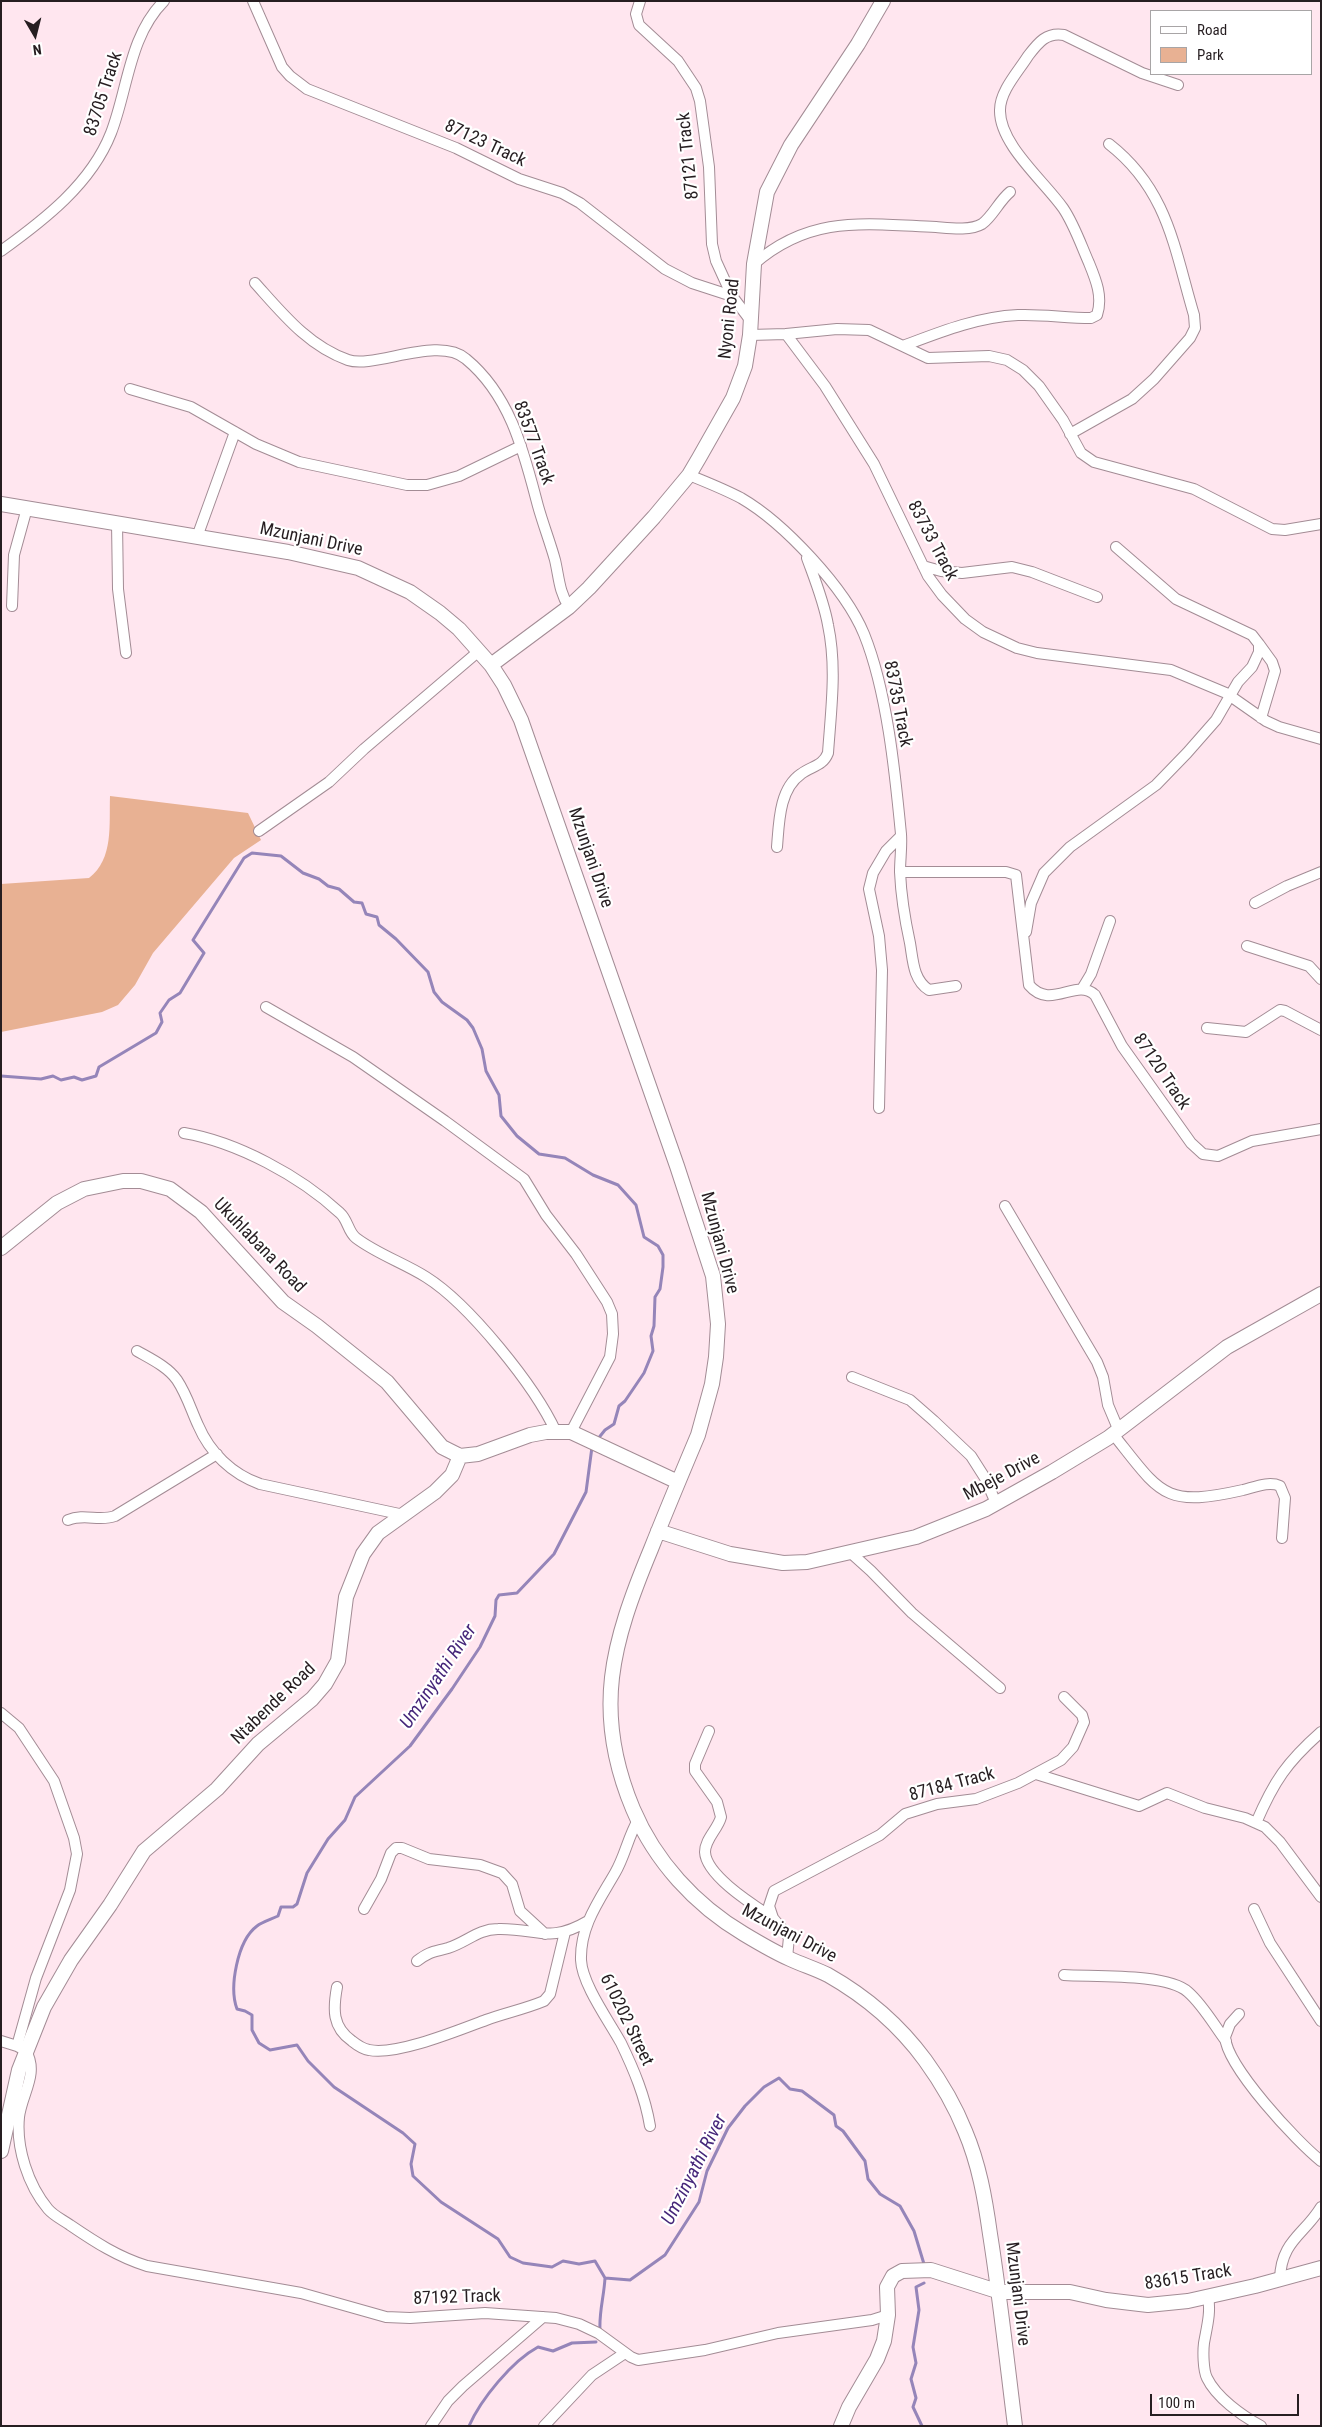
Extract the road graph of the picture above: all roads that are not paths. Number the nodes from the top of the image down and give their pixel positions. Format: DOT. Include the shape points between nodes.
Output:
graph roads {
  1 [pos="164,1"];
  2 [pos="253,1"];
  3 [pos="883,1"];
  4 [pos="636,3"];
  5 [pos="1178,85"];
  6 [pos="1109,144"];
  7 [pos="1010,192"];
  8 [pos="1,251"];
  9 [pos="754,264"];
  10 [pos="255,283"];
  11 [pos="732,296"];
  12 [pos="751,328"];
  13 [pos="786,334"];
  14 [pos="902,346"];
  15 [pos="130,389"];
  16 [pos="235,432"];
  17 [pos="1070,434"];
  18 [pos="521,446"];
  19 [pos="689,475"];
  20 [pos="1,504"];
  21 [pos="26,508"];
  22 [pos="117,523"];
  23 [pos="1321,524"];
  24 [pos="197,537"];
  25 [pos="1116,547"];
  26 [pos="805,552"];
  27 [pos="923,566"];
  28 [pos="1097,597"];
  29 [pos="12,606"];
  30 [pos="569,607"];
  31 [pos="1259,644"];
  32 [pos="479,651"];
  33 [pos="126,653"];
  34 [pos="491,665"];
  35 [pos="1232,696"];
  36 [pos="1261,718"];
  37 [pos="1321,739"];
  38 [pos="259,832"];
  39 [pos="901,836"];
  40 [pos="777,847"];
  41 [pos="900,872"];
  42 [pos="1321,872"];
  43 [pos="1256,903"];
  44 [pos="1110,921"];
  45 [pos="1024,942"];
  46 [pos="1247,946"];
  47 [pos="1321,979"];
  48 [pos="956,986"];
  49 [pos="1082,989"];
  50 [pos="266,1007"];
  51 [pos="1207,1028"];
  52 [pos="1321,1030"];
  53 [pos="879,1108"];
  54 [pos="1321,1129"];
  55 [pos="184,1133"];
  56 [pos="1005,1206"];
  57 [pos="1,1248"];
  58 [pos="1321,1294"];
  59 [pos="137,1351"];
  60 [pos="852,1377"];
  61 [pos="556,1432"];
  62 [pos="1116,1432"];
  63 [pos="577,1434"];
  64 [pos="217,1454"];
  65 [pos="460,1456"];
  66 [pos="678,1482"];
  67 [pos="996,1504"];
  68 [pos="404,1515"];
  69 [pos="68,1520"];
  70 [pos="658,1530"];
  71 [pos="1282,1538"];
  72 [pos="851,1553"];
  73 [pos="1000,1688"];
  74 [pos="1064,1697"];
  75 [pos="1,1713"];
  76 [pos="709,1731"];
  77 [pos="1321,1732"];
  78 [pos="1036,1774"];
  79 [pos="638,1820"];
  80 [pos="1256,1822"];
  81 [pos="1321,1897"];
  82 [pos="364,1909"];
  83 [pos="1254,1909"];
  84 [pos="773,1918"];
  85 [pos="588,1921"];
  86 [pos="565,1932"];
  87 [pos="545,1934"];
  88 [pos="787,1958"];
  89 [pos="417,1961"];
  90 [pos="1064,1975"];
  91 [pos="336,1987"];
  92 [pos="1239,2014"];
  93 [pos="1321,2021"];
  94 [pos="1,2041"];
  95 [pos="1226,2041"];
  96 [pos="22,2048"];
  97 [pos="650,2126"];
  98 [pos="1,2151"];
  99 [pos="1321,2161"];
  100 [pos="1321,2207"];
  101 [pos="1321,2268"];
  102 [pos="1280,2279"];
  103 [pos="1000,2292"];
  104 [pos="1208,2296"];
  105 [pos="888,2315"];
  106 [pos="543,2317"];
  107 [pos="625,2353"];
  108 [pos="431,2426"];
  109 [pos="544,2426"];
  110 [pos="841,2426"];
  111 [pos="1015,2426"];
  112 [pos="1261,2426"];
  1 -- 8 [label="street, 83705 Track" via="150,16 141,35 111,132 96,162 55,209"];
  2 -- 11 [label="street, 87123 Track" via="282,67 307,89 449,144 519,179 562,193 580,203 665,269 692,283"];
  3 -- 9 [label="street, Nyoni Road" via="775,175 763,209"];
  4 -- 11 [label="street, 87121 Track" via="639,25 678,62 696,88 709,168 712,244 719,272"];
  5 -- 14 [label="street" via="1142,73 1064,35 1051,34 1037,43 1005,93 1000,108 1002,125 1016,150 1062,207 1073,226 1097,286 1097,315 1091,318 1041,314 994,318 959,326"];
  6 -- 17 [label="street" via="1130,160 1156,196 1172,238 1195,328 1186,343 1144,389 1113,411"];
  7 -- 9 [label="street" via="976,226 845,224 822,227 795,236"];
  9 -- 12 [label="street, Nyoni Road"];
  10 -- 18 [label="street, 83577 Track" via="302,333 347,360 369,360 415,352 462,356 500,398"];
  11 -- 12 [label="street, 87121 Track"];
  12 -- 13 [label="street"];
  12 -- 19 [label="street, Nyoni Road" via="740,384"];
  13 -- 14 [label="street" via="837,329 869,330"];
  13 -- 27 [label="street, 83733 Track" via="825,386 874,464"];
  14 -- 17 [label="street" via="928,358 989,356 1007,360 1023,370 1038,386"];
  15 -- 16 [label="street" via="191,407"];
  16 -- 18 [label="street" via="300,462 407,486 427,485 459,476"];
  16 -- 24 [label="street"];
  17 -- 23 [label="street" via="1081,453 1094,462 1194,489 1272,529"];
  18 -- 30 [label="street, 83577 Track" via="556,563 560,591"];
  19 -- 26 [label="street, 83735 Track" via="753,506"];
  19 -- 30 [label="street, Nyoni Road" via="654,518"];
  20 -- 21 [label="street, Mzunjani Drive"];
  21 -- 22 [label="street, Mzunjani Drive"];
  21 -- 29 [label="street" via="14,554"];
  22 -- 24 [label="street, Mzunjani Drive"];
  22 -- 33 [label="street" via="118,589"];
  24 -- 32 [label="street, Mzunjani Drive" via="336,562 374,574 410,592 440,614"];
  25 -- 31 [label="street" via="1176,599 1245,630"];
  26 -- 39 [label="street, 83735 Track" via="843,599 871,652 888,738"];
  26 -- 40 [label="street" via="829,625 832,651 828,753 821,764 802,773 787,791"];
  27 -- 28 [label="street" via="957,573 1012,567"];
  27 -- 35 [label="street, 83733 Track" via="934,585 956,610 1001,642 1036,652 1171,670"];
  30 -- 34 [label="street, Nyoni Road"];
  31 -- 35 [label="street" via="1257,659 1238,682"];
  31 -- 36 [label="street" via="1275,671"];
  32 -- 34 [label="street, Mzunjani Drive"];
  32 -- 38 [label="street" via="329,782"];
  34 -- 66 [label="street, Mzunjani Drive" via="521,720 695,1216 713,1276 718,1324 712,1384 698,1435"];
  35 -- 36 [label="street, 83733 Track"];
  35 -- 45 [label="street" via="1216,720 1156,785 1070,847 1044,874 1031,903"];
  36 -- 37 [label="street, 83733 Track" via="1279,727"];
  39 -- 41 [label="street, 83735 Track"];
  39 -- 53 [label="street" via="886,852 873,873 868,889 879,936 882,970"];
  41 -- 45 [label="street" via="1013,873 1018,886"];
  41 -- 48 [label="street, 83735 Track" via="906,923 919,982 929,990"];
  42 -- 43 [label="street"];
  44 -- 49 [label="street" via="1091,974"];
  45 -- 49 [label="street" via="1027,977 1034,991 1052,996"];
  46 -- 47 [label="street" via="1309,966"];
  49 -- 54 [label="street, 87120 Track" via="1095,995 1122,1046 1191,1143 1203,1154 1218,1156 1266,1137"];
  50 -- 63 [label="street" via="353,1057 524,1178 612,1314 610,1356"];
  51 -- 52 [label="street" via="1246,1032 1280,1010"];
  55 -- 61 [label="street" via="222,1141 298,1180 341,1214 356,1239 427,1278 485,1330 547,1412"];
  56 -- 62 [label="street" via="1101,1370"];
  57 -- 65 [label="street, Ukuhlabana Road" via="57,1203 84,1189 142,1181 170,1189 201,1212 283,1302 387,1382 442,1447"];
  58 -- 62 [label="street, Mbeje Drive" via="1227,1347"];
  59 -- 64 [label="street" via="176,1378 188,1397 208,1444"];
  60 -- 67 [label="street" via="910,1400 952,1436 976,1463"];
  61 -- 63 [label="street"];
  61 -- 65 [label="street" via="530,1435 478,1454"];
  62 -- 67 [label="street, Mbeje Drive"];
  62 -- 71 [label="street" via="1152,1482 1170,1494 1199,1498 1267,1484 1280,1486 1285,1498"];
  63 -- 66 [label="street"];
  64 -- 68 [label="street" via="242,1477 260,1484"];
  64 -- 69 [label="street" via="115,1516 78,1516"];
  65 -- 68 [label="street, Ntabende Road" via="452,1476"];
  66 -- 70 [label="street, Mzunjani Drive"];
  67 -- 72 [label="street, Mbeje Drive" via="916,1537"];
  68 -- 96 [label="street, Ntabende Road" via="378,1534 362,1554 346,1597 338,1661 325,1684 312,1699 258,1744 217,1789 144,1851 56,1982"];
  70 -- 72 [label="street, Mbeje Drive" via="730,1554 760,1560 807,1562"];
  70 -- 79 [label="street, Mzunjani Drive" via="623,1622 613,1659 610,1687 616,1761"];
  72 -- 73 [label="street" via="912,1613"];
  74 -- 78 [label="street, 87184 Track" via="1084,1718 1082,1727 1068,1753"];
  75 -- 96 [label="street" via="19,1728 54,1781 74,1838 76,1854 70,1890 36,1978"];
  76 -- 84 [label="street" via="695,1771 717,1802 721,1817 707,1844 706,1858 736,1892"];
  77 -- 80 [label="street" via="1280,1775"];
  78 -- 80 [label="street" via="1139,1806 1163,1794 1173,1794 1205,1808"];
  78 -- 84 [label="street, 87184 Track" via="976,1799 937,1804 905,1814 880,1835 779,1887 769,1899"];
  79 -- 85 [label="street, 610202 Street" via="620,1864"];
  79 -- 88 [label="street, Mzunjani Drive" via="660,1858 697,1900 741,1933"];
  80 -- 81 [label="street" via="1272,1832"];
  82 -- 87 [label="street" via="391,1853 400,1847 429,1859 480,1865 502,1873 512,1884 520,1911"];
  83 -- 93 [label="street" via="1270,1943"];
  84 -- 88 [label="street" via="789,1937"];
  85 -- 86 [label="street"];
  85 -- 97 [label="street, 610202 Street" via="582,1949 583,1970 631,2066 646,2105"];
  86 -- 87 [label="street"];
  86 -- 91 [label="street" via="550,1994 544,2001 419,2043 372,2051 350,2039 341,2032 335,2018"];
  87 -- 89 [label="street" via="509,1929 486,1930 448,1948 430,1952"];
  88 -- 103 [label="street, Mzunjani Drive" via="827,1975 864,1998 896,2028 934,2074 965,2130 974,2154"];
  90 -- 95 [label="street" via="1130,1976 1178,1986 1196,2000"];
  92 -- 95 [label="street" via="1230,2024"];
  94 -- 96 [label="street"];
  95 -- 99 [label="street" via="1264,2102"];
  96 -- 98 [label="street, Ntabende Road"];
  96 -- 106 [label="street, 87192 Track" via="32,2067 19,2115 19,2130 22,2155 38,2196 50,2212 127,2260 301,2294 386,2317 485,2313"];
  100 -- 102 [label="street" via="1289,2247"];
  101 -- 102 [label="street, 83615 Track"];
  102 -- 104 [label="street, 83615 Track"];
  103 -- 104 [label="street, 83615 Track" via="1070,2292 1148,2305"];
  103 -- 105 [label="street" via="931,2270 906,2270 892,2276 887,2287"];
  103 -- 111 [label="street, Mzunjani Drive"];
  104 -- 112 [label="street" via="1210,2308 1204,2344 1206,2377 1225,2402"];
  105 -- 107 [label="street, 87192 Track" via="778,2333 649,2360 638,2360"];
  105 -- 110 [label="street" via="877,2359"];
  106 -- 107 [label="street, 87192 Track" via="579,2324"];
  106 -- 108 [label="street" via="463,2386"];
  107 -- 109 [label="street" via="592,2374"];
}
